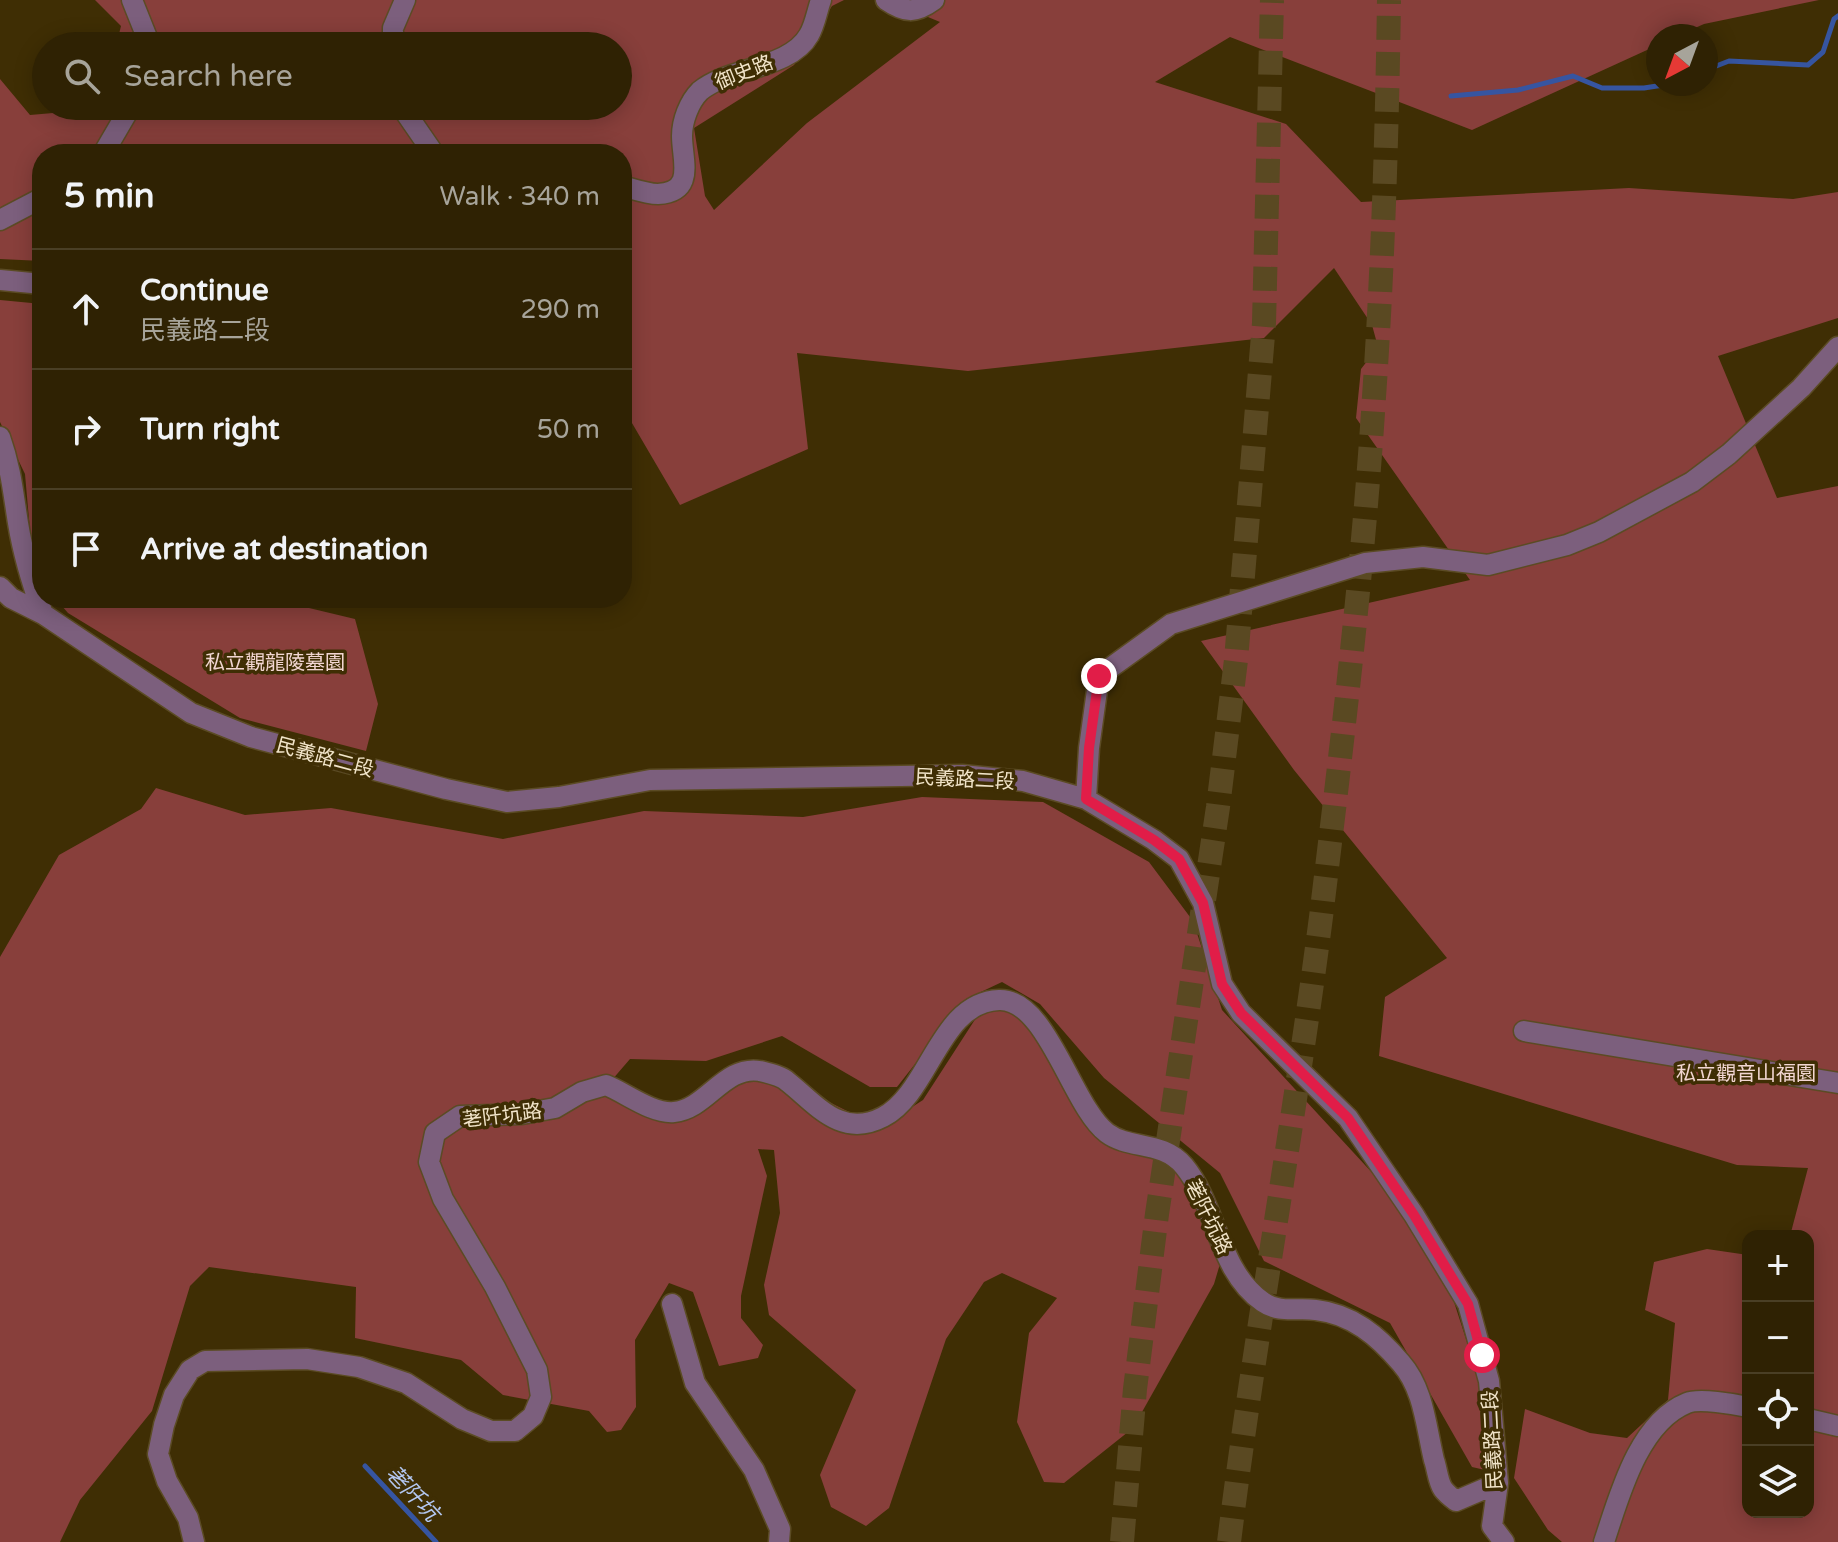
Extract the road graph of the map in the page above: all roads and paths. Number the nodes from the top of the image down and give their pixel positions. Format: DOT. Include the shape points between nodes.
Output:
graph roads {
  1 [pos="132,0"];
  2 [pos="405,0"];
  3 [pos="821,0"];
  4 [pos="886,0"];
  5 [pos="934,0"];
  6 [pos="145,32"];
  7 [pos="393,32"];
  8 [pos="123,120"];
  9 [pos="411,120"];
  10 [pos="109,144"];
  11 [pos="427,144"];
  12 [pos="632,188"];
  13 [pos="32,203"];
  14 [pos="0,220"];
  15 [pos="0,280"];
  16 [pos="32,283"];
  17 [pos="1838,347"];
  18 [pos="0,437"];
  19 [pos="32,582"];
  20 [pos="0,587"];
  21 [pos="41,608"];
  22 [pos="43,614"];
  23 [pos="1086,799"];
  24 [pos="1524,1031"];
  25 [pos="1838,1083"];
  26 [pos="672,1304"];
  27 [pos="1742,1406"];
  28 [pos="1814,1420"];
  29 [pos="1838,1426"];
  30 [pos="1498,1483"];
  31 [pos="194,1542"];
  32 [pos="779,1542"];
  33 [pos="1504,1542"];
  34 [pos="1604,1542"];
  1 -- 6 [label="street"];
  2 -- 7 [label="street"];
  3 -- 12 [label="street, 御史路" via="808,38 791,51 699,92 685,114 686,167 683,182 673,192"];
  4 -- 5 [label="street" via="911,11"];
  8 -- 10 [label="street"];
  9 -- 11 [label="street"];
  13 -- 14 [label="street"];
  15 -- 16 [label="street"];
  17 -- 23 [label="street" via="1717,463 1599,532 1488,565 1423,557 1365,563 1171,624 1099,676"];
  18 -- 19 [label="street" via="13,477"];
  20 -- 22 [label="street, 民義路二段"];
  21 -- 22 [label="street"];
  22 -- 23 [label="street, 民義路二段" via="191,713 251,737 507,802 650,780 962,775 1023,781"];
  23 -- 30 [label="street, 民義路二段" via="1179,859 1203,903 1222,984 1241,1013 1348,1118 1468,1304 1489,1381"];
  24 -- 25 [label="street"];
  26 -- 32 [label="street" via="695,1383 754,1470 780,1529"];
  27 -- 34 [label="street" via="1690,1402 1666,1415 1624,1482"];
  28 -- 29 [label="street"];
  30 -- 31 [label="street, 荖阡坑路" via="1456,1501 1441,1488 1419,1394 1404,1366 1377,1336 1342,1314 1285,1311 1264,1303 1244,1285 1200,1189 1182,1164 1159,1148 1109,1135 1092,1117 1038,1024 1019,1005 1001,1000 979,1005 951,1027 908,1097 883,1117 860,1124 831,1118 786,1079 757,1070 727,1077 696,1103 674,1112 606,1085 555,1108 460,1116 435,1133 429,1162 443,1199 537,1370 541,1397 533,1416 515,1431 491,1431 406,1383 359,1367 307,1359 205,1361 190,1370 174,1395 158,1454"];
  30 -- 33 [label="street, 民義路二段" via="1492,1526"];
}
